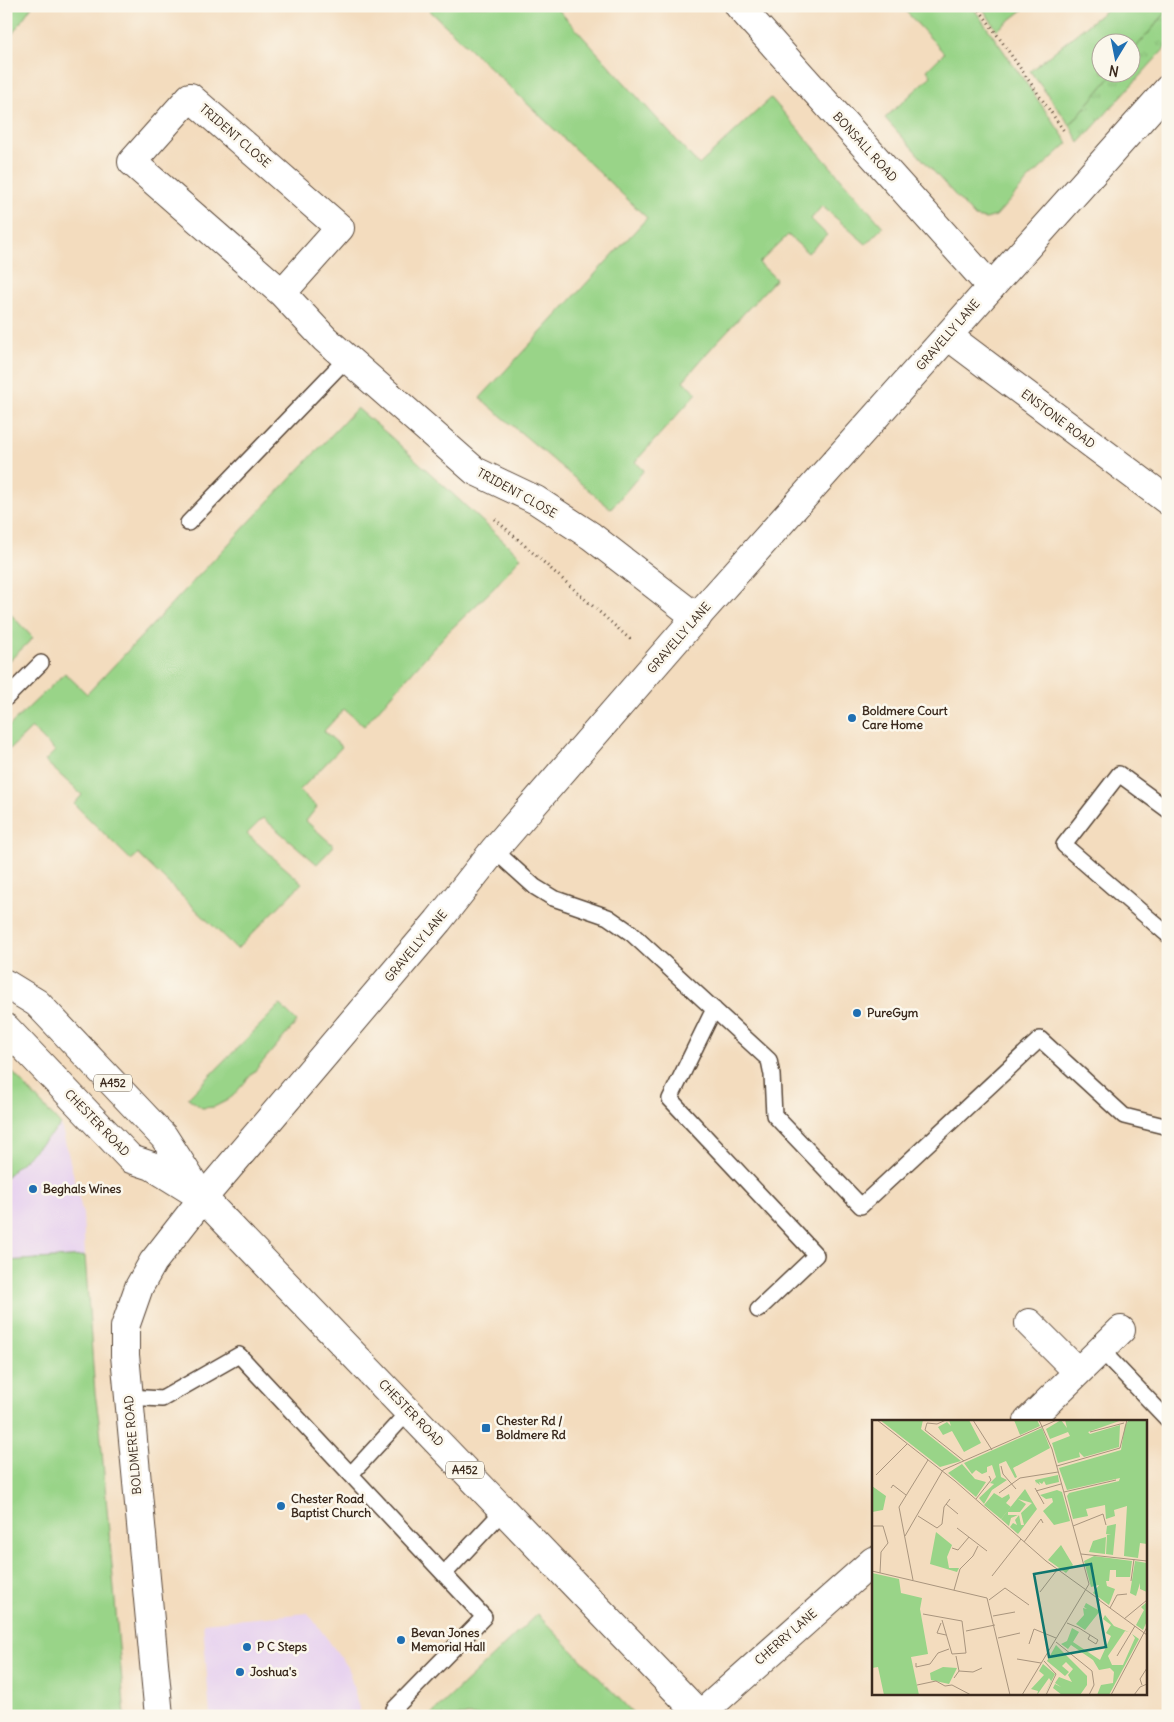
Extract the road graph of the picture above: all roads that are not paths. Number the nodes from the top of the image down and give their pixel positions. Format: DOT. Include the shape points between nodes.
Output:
graph roads {
  1 [pos="739,6"];
  2 [pos="1168,89"];
  3 [pos="991,287"];
  4 [pos="282,293"];
  5 [pos="948,336"];
  6 [pos="347,358"];
  7 [pos="1168,501"];
  8 [pos="188,523"];
  9 [pos="697,618"];
  10 [pos="41,663"];
  11 [pos="6,698"];
  12 [pos="1168,810"];
  13 [pos="494,850"];
  14 [pos="1168,935"];
  15 [pos="6,984"];
  16 [pos="714,1009"];
  17 [pos="6,1028"];
  18 [pos="1168,1127"];
  19 [pos="203,1198"];
  20 [pos="758,1310"];
  21 [pos="1029,1323"];
  22 [pos="1121,1330"];
  23 [pos="1101,1350"];
  24 [pos="1078,1372"];
  25 [pos="129,1398"];
  26 [pos="409,1411"];
  27 [pos="1029,1420"];
  28 [pos="1168,1420"];
  29 [pos="351,1474"];
  30 [pos="504,1510"];
  31 [pos="872,1562"];
  32 [pos="444,1574"];
  33 [pos="394,1709"];
  34 [pos="700,1715"];
  35 [pos="159,1716"];
  1 -- 3 [label="main road, BONSALL ROAD"];
  2 -- 3 [label="main road, GRAVELLY LANE"];
  3 -- 5 [label="main road, GRAVELLY LANE"];
  4 -- 4 [label="main road, TRIDENT CLOSE" via="132,162 190,96 340,228"];
  4 -- 6 [label="main road, TRIDENT CLOSE" via="325,340"];
  5 -- 7 [label="main road, ENSTONE ROAD"];
  5 -- 9 [label="main road, GRAVELLY LANE"];
  6 -- 8 [label="lane"];
  6 -- 9 [label="main road, TRIDENT CLOSE" via="475,471 536,500 591,536"];
  9 -- 13 [label="main road, GRAVELLY LANE"];
  10 -- 11 [label="lane"];
  12 -- 14 [label="lane" via="1119,774 1064,846"];
  13 -- 16 [label="lane" via="535,887 553,898 608,917 631,933"];
  13 -- 19 [label="main road, GRAVELLY LANE" via="438,921"];
  15 -- 19 [label="main road, CHESTER ROAD / A452" via="37,1003 164,1136"];
  16 -- 18 [label="lane" via="768,1060 774,1115 861,1206 1040,1039 1124,1116"];
  16 -- 20 [label="lane" via="670,1099 816,1255"];
  17 -- 19 [label="main road, CHESTER ROAD / A452" via="132,1159 152,1166"];
  19 -- 25 [label="main road, BOLDMERE ROAD" via="153,1262 138,1287 125,1327"];
  19 -- 26 [label="main road, CHESTER ROAD / A452"];
  21 -- 24 [label="main road"];
  22 -- 23 [label="main road"];
  23 -- 24 [label="main road"];
  23 -- 28 [label="lane"];
  24 -- 27 [label="main road"];
  25 -- 29 [label="lane" via="162,1399 239,1355"];
  25 -- 35 [label="main road, BOLDMERE ROAD"];
  26 -- 29 [label="lane"];
  26 -- 30 [label="main road, CHESTER ROAD / A452"];
  29 -- 32 [label="lane"];
  30 -- 32 [label="lane"];
  30 -- 34 [label="main road, CHESTER ROAD / A452"];
  31 -- 34 [label="main road, CHERRY LANE"];
  32 -- 33 [label="lane" via="484,1617"];
}
